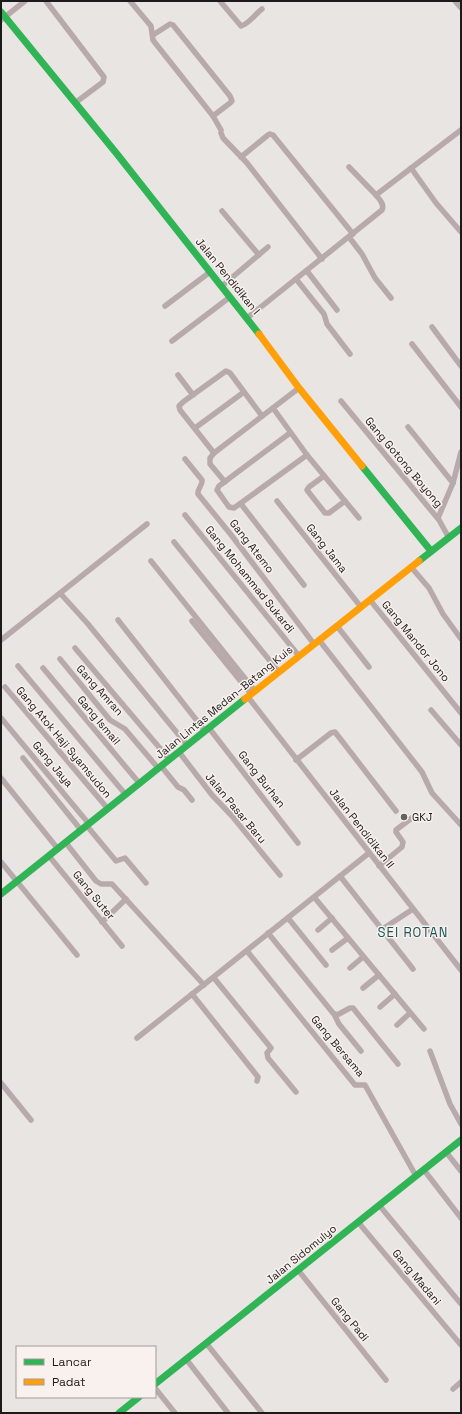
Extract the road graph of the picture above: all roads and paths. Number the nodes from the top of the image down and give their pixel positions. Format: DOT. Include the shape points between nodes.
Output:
graph roads {
  1 [pos="25,1"];
  2 [pos="46,1"];
  3 [pos="130,1"];
  4 [pos="220,1"];
  5 [pos="455,1"];
  6 [pos="461,8"];
  7 [pos="262,9"];
  8 [pos="2,17"];
  9 [pos="153,35"];
  10 [pos="75,103"];
  11 [pos="213,116"];
  12 [pos="461,130"];
  13 [pos="241,156"];
  14 [pos="349,166"];
  15 [pos="411,168"];
  16 [pos="376,195"];
  17 [pos="222,210"];
  18 [pos="461,232"];
  19 [pos="350,236"];
  20 [pos="268,247"];
  21 [pos="259,255"];
  22 [pos="322,259"];
  23 [pos="307,271"];
  24 [pos="210,272"];
  25 [pos="296,280"];
  26 [pos="222,286"];
  27 [pos="230,297"];
  28 [pos="391,298"];
  29 [pos="165,306"];
  30 [pos="337,310"];
  31 [pos="247,318"];
  32 [pos="432,327"];
  33 [pos="172,341"];
  34 [pos="412,344"];
  35 [pos="350,354"];
  36 [pos="461,366"];
  37 [pos="178,375"];
  38 [pos="299,388"];
  39 [pos="244,392"];
  40 [pos="193,395"];
  41 [pos="341,401"];
  42 [pos="461,407"];
  43 [pos="273,408"];
  44 [pos="262,416"];
  45 [pos="408,427"];
  46 [pos="195,428"];
  47 [pos="290,433"];
  48 [pos="461,452"];
  49 [pos="214,453"];
  50 [pos="307,455"];
  51 [pos="185,459"];
  52 [pos="324,476"];
  53 [pos="225,482"];
  54 [pos="453,483"];
  55 [pos="277,501"];
  56 [pos="345,501"];
  57 [pos="241,504"];
  58 [pos="185,515"];
  59 [pos="359,518"];
  60 [pos="439,519"];
  61 [pos="147,524"];
  62 [pos="461,529"];
  63 [pos="449,538"];
  64 [pos="174,542"];
  65 [pos="436,547"];
  66 [pos="150,561"];
  67 [pos="411,567"];
  68 [pos="304,585"];
  69 [pos="60,593"];
  70 [pos="370,600"];
  71 [pos="361,607"];
  72 [pos="118,620"];
  73 [pos="192,621"];
  74 [pos="337,626"];
  75 [pos="461,639"];
  76 [pos="1,640"];
  77 [pos="317,642"];
  78 [pos="75,648"];
  79 [pos="299,656"];
  80 [pos="60,660"];
  81 [pos="18,666"];
  82 [pos="369,667"];
  83 [pos="43,668"];
  84 [pos="279,672"];
  85 [pos="5,687"];
  86 [pos="251,694"];
  87 [pos="431,710"];
  88 [pos="461,713"];
  89 [pos="1,718"];
  90 [pos="207,730"];
  91 [pos="187,745"];
  92 [pos="461,745"];
  93 [pos="179,752"];
  94 [pos="23,758"];
  95 [pos="169,760"];
  96 [pos="296,760"];
  97 [pos="160,767"];
  98 [pos="1,778"];
  99 [pos="140,784"];
  100 [pos="126,795"];
  101 [pos="192,800"];
  102 [pos="108,809"];
  103 [pos="396,811"];
  104 [pos="414,817"];
  105 [pos="461,825"];
  106 [pos="86,827"];
  107 [pos="66,843"];
  108 [pos="298,843"];
  109 [pos="58,849"];
  110 [pos="369,853"];
  111 [pos="49,856"];
  112 [pos="1,862"];
  113 [pos="379,866"];
  114 [pos="280,875"];
  115 [pos="340,876"];
  116 [pos="17,882"];
  117 [pos="146,883"];
  118 [pos="1,894"];
  119 [pos="314,897"];
  120 [pos="126,899"];
  121 [pos="413,909"];
  122 [pos="288,918"];
  123 [pos="332,918"];
  124 [pos="102,922"];
  125 [pos="318,930"];
  126 [pos="382,930"];
  127 [pos="268,933"];
  128 [pos="348,938"];
  129 [pos="122,946"];
  130 [pos="332,950"];
  131 [pos="247,951"];
  132 [pos="77,955"];
  133 [pos="363,957"];
  134 [pos="326,965"];
  135 [pos="350,968"];
  136 [pos="412,969"];
  137 [pos="461,970"];
  138 [pos="379,975"];
  139 [pos="214,978"];
  140 [pos="204,985"];
  141 [pos="363,988"];
  142 [pos="192,994"];
  143 [pos="395,994"];
  144 [pos="380,1007"];
  145 [pos="410,1013"];
  146 [pos="334,1014"];
  147 [pos="397,1025"];
  148 [pos="424,1029"];
  149 [pos="137,1038"];
  150 [pos="361,1051"];
  151 [pos="430,1051"];
  152 [pos="398,1064"];
  153 [pos="257,1081"];
  154 [pos="1,1083"];
  155 [pos="296,1092"];
  156 [pos="31,1120"];
  157 [pos="461,1124"];
  158 [pos="461,1140"];
  159 [pos="446,1152"];
  160 [pos="424,1170"];
  161 [pos="461,1171"];
  162 [pos="416,1176"];
  163 [pos="379,1205"];
  164 [pos="461,1218"];
  165 [pos="358,1222"];
  166 [pos="298,1270"];
  167 [pos="461,1304"];
  168 [pos="206,1344"];
  169 [pos="461,1345"];
  170 [pos="186,1359"];
  171 [pos="386,1380"];
  172 [pos="461,1382"];
  173 [pos="156,1383"];
  174 [pos="156,1389"];
  175 [pos="452,1389"];
  176 [pos="138,1398"];
  177 [pos="119,1413"];
  178 [pos="175,1413"];
  179 [pos="228,1413"];
  180 [pos="262,1413"];
  1 -- 8 [label="street"];
  2 -- 10 [label="street" via="104,77 103,82"];
  3 -- 9 [label="street" via="151,26"];
  4 -- 7 [label="street" via="241,26"];
  5 -- 6 [label="street"];
  8 -- 10 [label="main road, Jalan Pendidikan I"];
  9 -- 11 [label="street" via="156,44"];
  9 -- 11 [label="street" via="170,24 173,25 230,96 232,101"];
  10 -- 24 [label="main road, Jalan Pendidikan I"];
  11 -- 13 [label="street" via="223,138"];
  12 -- 15 [label="street"];
  13 -- 19 [label="street" via="268,135 273,135"];
  13 -- 22 [label="street"];
  14 -- 16 [label="street"];
  15 -- 16 [label="street"];
  15 -- 18 [label="street"];
  16 -- 19 [label="street" via="382,209"];
  17 -- 21 [label="street"];
  19 -- 22 [label="street"];
  19 -- 28 [label="street" via="375,278"];
  20 -- 21 [label="street"];
  21 -- 26 [label="street"];
  22 -- 23 [label="street"];
  23 -- 25 [label="street"];
  23 -- 30 [label="street"];
  24 -- 26 [label="main road, Jalan Pendidikan I"];
  24 -- 29 [label="street"];
  25 -- 31 [label="street"];
  25 -- 35 [label="street" via="324,314 327,324"];
  26 -- 27 [label="main road, Jalan Pendidikan I"];
  27 -- 31 [label="main road, Jalan Pendidikan I"];
  27 -- 33 [label="street"];
  31 -- 38 [label="main road, Jalan Pendidikan I"];
  32 -- 36 [label="street"];
  34 -- 42 [label="street"];
  37 -- 40 [label="street"];
  38 -- 43 [label="street"];
  38 -- 65 [label="main road, Jalan Pendidikan I"];
  39 -- 40 [label="street" via="226,371"];
  39 -- 44 [label="street"];
  39 -- 46 [label="street"];
  40 -- 46 [label="street" via="179,408"];
  41 -- 60 [label="street, Gang Gotong Boyong"];
  43 -- 44 [label="street"];
  43 -- 47 [label="street"];
  44 -- 49 [label="street"];
  45 -- 54 [label="street"];
  46 -- 49 [label="street"];
  47 -- 50 [label="street"];
  47 -- 53 [label="street"];
  48 -- 54 [label="street"];
  49 -- 53 [label="street" via="210,458 210,464"];
  50 -- 52 [label="street"];
  50 -- 57 [label="street"];
  51 -- 77 [label="street, Gang Atemo" via="202,480 198,494"];
  52 -- 56 [label="street"];
  52 -- 56 [label="street" via="307,490 325,514"];
  53 -- 57 [label="street" via="217,488 218,494 231,508"];
  54 -- 60 [label="street"];
  55 -- 71 [label="street, Gang Jama"];
  56 -- 59 [label="street"];
  57 -- 68 [label="street"];
  58 -- 79 [label="street, Gang Mohammad Sukardi"];
  60 -- 63 [label="street, Gang Gotong Boyong"];
  61 -- 69 [label="street"];
  62 -- 63 [label="main road, Jalan Lintas Medan–Batang Kuis"];
  63 -- 65 [label="main road, Jalan Lintas Medan–Batang Kuis"];
  64 -- 84 [label="street"];
  65 -- 67 [label="main road, Jalan Lintas Medan–Batang Kuis"];
  66 -- 86 [label="street"];
  67 -- 70 [label="main road, Jalan Lintas Medan–Batang Kuis"];
  67 -- 75 [label="street"];
  69 -- 76 [label="street"];
  69 -- 91 [label="street"];
  70 -- 71 [label="main road, Jalan Lintas Medan–Batang Kuis"];
  70 -- 88 [label="street, Gang Mandor Jono"];
  71 -- 74 [label="main road, Jalan Lintas Medan–Batang Kuis"];
  72 -- 90 [label="street, Gang Burhan"];
  73 -- 86 [label="street"];
  74 -- 77 [label="main road, Jalan Lintas Medan–Batang Kuis"];
  74 -- 82 [label="street"];
  77 -- 79 [label="main road, Jalan Lintas Medan–Batang Kuis"];
  77 -- 105 [label="street" via="422,772 432,793"];
  78 -- 95 [label="street"];
  79 -- 84 [label="main road, Jalan Lintas Medan–Batang Kuis"];
  80 -- 97 [label="street, Gang Amran" via="110,720 124,729"];
  81 -- 100 [label="street"];
  83 -- 99 [label="street, Gang Ismail"];
  84 -- 86 [label="main road, Jalan Lintas Medan–Batang Kuis"];
  85 -- 102 [label="street, Gang Atok Haji Syamsudon"];
  86 -- 90 [label="main road, Jalan Lintas Medan–Batang Kuis"];
  86 -- 96 [label="street, Jalan Pendidikan II"];
  87 -- 92 [label="street"];
  89 -- 106 [label="street, Gang Jaya"];
  90 -- 91 [label="main road, Jalan Lintas Medan–Batang Kuis"];
  90 -- 108 [label="street, Gang Burhan"];
  91 -- 93 [label="main road, Jalan Lintas Medan–Batang Kuis"];
  93 -- 95 [label="main road, Jalan Lintas Medan–Batang Kuis"];
  93 -- 114 [label="street, Jalan Pasar Baru"];
  94 -- 106 [label="street"];
  95 -- 97 [label="main road, Jalan Lintas Medan–Batang Kuis"];
  96 -- 103 [label="street" via="331,732 335,732"];
  96 -- 110 [label="street, Jalan Pendidikan II"];
  97 -- 99 [label="main road, Jalan Lintas Medan–Batang Kuis"];
  97 -- 101 [label="street, Gang Amran"];
  98 -- 109 [label="street"];
  99 -- 100 [label="main road, Jalan Lintas Medan–Batang Kuis"];
  100 -- 102 [label="main road, Jalan Lintas Medan–Batang Kuis"];
  102 -- 106 [label="main road, Jalan Lintas Medan–Batang Kuis"];
  104 -- 113 [label="street" via="396,830 403,842 402,847"];
  106 -- 107 [label="main road, Jalan Lintas Medan–Batang Kuis"];
  106 -- 117 [label="street" via="116,861 125,858"];
  107 -- 109 [label="main road, Jalan Lintas Medan–Batang Kuis"];
  107 -- 120 [label="street" via="99,883 112,884"];
  109 -- 111 [label="main road, Jalan Lintas Medan–Batang Kuis"];
  110 -- 113 [label="street, Jalan Pendidikan II"];
  110 -- 115 [label="street"];
  111 -- 116 [label="main road, Jalan Lintas Medan–Batang Kuis"];
  111 -- 124 [label="street, Gang Suter"];
  112 -- 116 [label="street"];
  113 -- 121 [label="street, Jalan Pendidikan II"];
  115 -- 119 [label="street"];
  115 -- 126 [label="street"];
  116 -- 118 [label="main road, Jalan Lintas Medan–Batang Kuis"];
  116 -- 132 [label="street"];
  119 -- 122 [label="street"];
  119 -- 123 [label="street"];
  120 -- 124 [label="street"];
  120 -- 140 [label="street"];
  121 -- 126 [label="street"];
  121 -- 137 [label="street, Jalan Pendidikan II"];
  122 -- 127 [label="street"];
  122 -- 134 [label="street"];
  123 -- 125 [label="street"];
  123 -- 128 [label="street"];
  124 -- 129 [label="street, Gang Suter"];
  126 -- 136 [label="street"];
  127 -- 131 [label="street"];
  127 -- 146 [label="street"];
  128 -- 130 [label="street"];
  128 -- 133 [label="street"];
  131 -- 139 [label="street"];
  131 -- 162 [label="street, Gang Bersama" via="356,1085 366,1085"];
  133 -- 135 [label="street"];
  133 -- 138 [label="street"];
  138 -- 141 [label="street"];
  138 -- 143 [label="street"];
  139 -- 140 [label="street"];
  139 -- 155 [label="street" via="271,1048 267,1053 268,1058"];
  140 -- 142 [label="street"];
  142 -- 149 [label="street"];
  142 -- 153 [label="street" via="258,1077"];
  143 -- 144 [label="street"];
  143 -- 145 [label="street"];
  145 -- 147 [label="street"];
  145 -- 148 [label="street"];
  146 -- 150 [label="street"];
  146 -- 152 [label="street" via="353,1008"];
  151 -- 157 [label="street" via="450,1104"];
  154 -- 156 [label="street"];
  158 -- 159 [label="main road, Jalan Sidomulyo"];
  159 -- 160 [label="main road, Jalan Sidomulyo"];
  159 -- 161 [label="street"];
  160 -- 162 [label="main road, Jalan Sidomulyo"];
  160 -- 164 [label="street"];
  162 -- 163 [label="main road, Jalan Sidomulyo"];
  163 -- 165 [label="main road, Jalan Sidomulyo"];
  163 -- 167 [label="street"];
  165 -- 166 [label="main road, Jalan Sidomulyo"];
  165 -- 169 [label="street, Gang Madani"];
  166 -- 168 [label="main road, Jalan Sidomulyo"];
  166 -- 171 [label="street, Gang Padi"];
  168 -- 170 [label="main road, Jalan Sidomulyo"];
  168 -- 180 [label="street"];
  170 -- 173 [label="main road, Jalan Sidomulyo"];
  170 -- 179 [label="street"];
  172 -- 175 [label="street"];
  174 -- 178 [label="street"];
  176 -- 177 [label="main road"];
}
